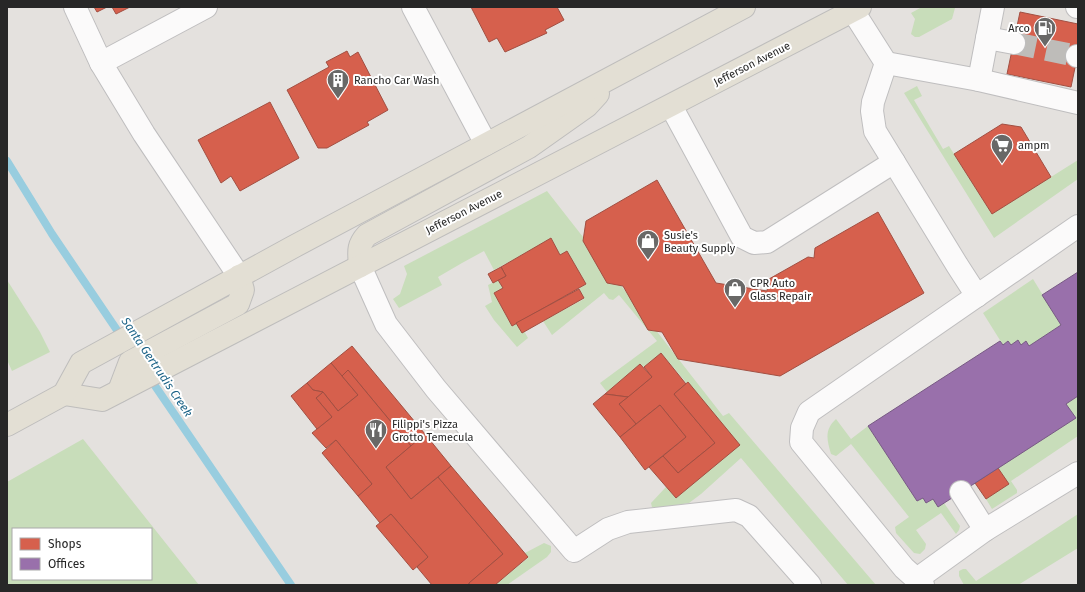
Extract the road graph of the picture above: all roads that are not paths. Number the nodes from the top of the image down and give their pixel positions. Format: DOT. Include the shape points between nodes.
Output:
graph roads {
  1 [pos="75,7"];
  2 [pos="206,7"];
  3 [pos="413,7"];
  4 [pos="744,7"];
  5 [pos="993,7"];
  6 [pos="857,9"];
  7 [pos="987,38"];
  8 [pos="1014,43"];
  9 [pos="101,63"];
  10 [pos="886,64"];
  11 [pos="617,74"];
  12 [pos="979,80"];
  13 [pos="1078,103"];
  14 [pos="671,106"];
  15 [pos="486,144"];
  16 [pos="894,162"];
  17 [pos="1078,226"];
  18 [pos="360,266"];
  19 [pos="239,276"];
  20 [pos="977,296"];
  21 [pos="119,391"];
  22 [pos="64,394"];
  23 [pos="7,425"];
  24 [pos="1078,473"];
  25 [pos="961,492"];
  26 [pos="985,530"];
  27 [pos="920,582"];
  28 [pos="810,585"];
  1 -- 9 [label="lane"];
  2 -- 9 [label="lane"];
  3 -- 15 [label="lane"];
  4 -- 11 [label="main road"];
  5 -- 7 [label="lane"];
  6 -- 10 [label="lane"];
  6 -- 14 [label="main road, Jefferson Avenue"];
  7 -- 8 [label="lane"];
  7 -- 12 [label="lane"];
  9 -- 19 [label="lane" via="144,134"];
  10 -- 12 [label="lane"];
  10 -- 16 [label="lane" via="874,97 872,111 875,132"];
  11 -- 15 [label="main road"];
  11 -- 18 [label="main road" via="587,106 529,147 367,235 358,249"];
  12 -- 13 [label="lane"];
  14 -- 16 [label="lane" via="742,237 754,243 767,242"];
  14 -- 18 [label="main road, Jefferson Avenue"];
  15 -- 19 [label="main road"];
  16 -- 20 [label="lane"];
  17 -- 20 [label="lane"];
  18 -- 21 [label="main road, Jefferson Avenue"];
  18 -- 28 [label="lane" via="386,324 436,389 574,551 608,529 628,522 736,510 749,516"];
  19 -- 21 [label="main road" via="243,290 238,304 130,362"];
  19 -- 22 [label="main road" via="81,363"];
  20 -- 27 [label="lane" via="809,412 802,428 801,442 904,568"];
  21 -- 22 [label="main road, Jefferson Avenue" via="102,400"];
  22 -- 23 [label="main road"];
  24 -- 26 [label="lane"];
  25 -- 26 [label="lane"];
  26 -- 27 [label="lane"];
}
